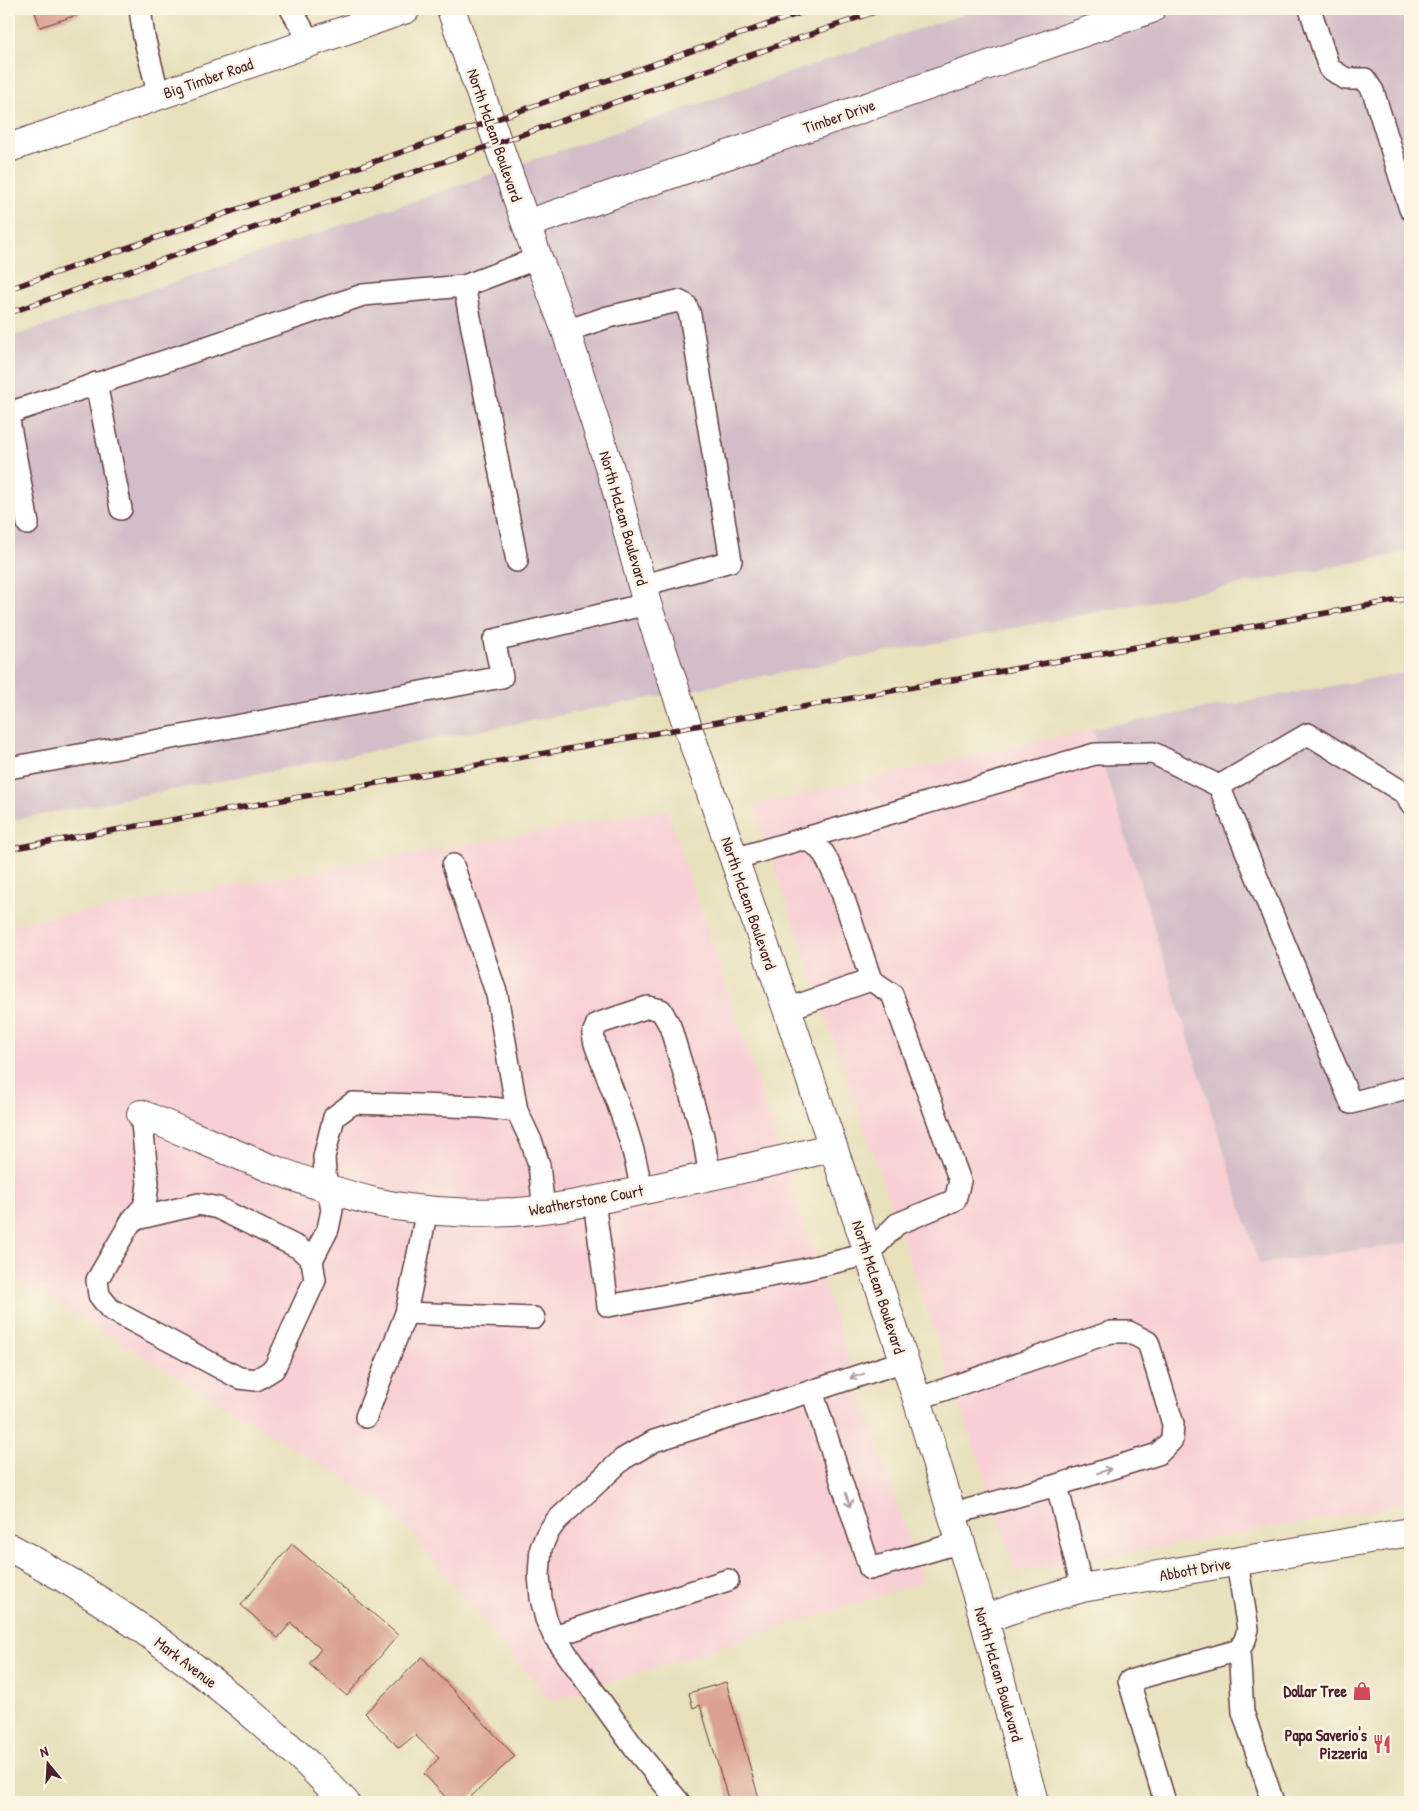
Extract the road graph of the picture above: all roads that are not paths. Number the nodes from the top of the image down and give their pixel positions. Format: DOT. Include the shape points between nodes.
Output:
graph roads {
  1 [pos="140,9"];
  2 [pos="291,9"];
  3 [pos="406,9"];
  4 [pos="451,9"];
  5 [pos="1151,9"];
  6 [pos="1310,9"];
  7 [pos="310,42"];
  8 [pos="159,96"];
  9 [pos="9,148"];
  10 [pos="1410,209"];
  11 [pos="526,224"];
  12 [pos="538,258"];
  13 [pos="464,286"];
  14 [pos="566,331"];
  15 [pos="96,383"];
  16 [pos="9,413"];
  17 [pos="9,421"];
  18 [pos="120,510"];
  19 [pos="28,524"];
  20 [pos="517,561"];
  21 [pos="645,595"];
  22 [pos="9,768"];
  23 [pos="1219,786"];
  24 [pos="1410,803"];
  25 [pos="802,840"];
  26 [pos="734,859"];
  27 [pos="453,865"];
  28 [pos="871,980"];
  29 [pos="787,1009"];
  30 [pos="1410,1087"];
  31 [pos="517,1111"];
  32 [pos="141,1114"];
  33 [pos="833,1146"];
  34 [pos="710,1176"];
  35 [pos="328,1188"];
  36 [pos="641,1191"];
  37 [pos="594,1200"];
  38 [pos="427,1210"];
  39 [pos="544,1210"];
  40 [pos="132,1220"];
  41 [pos="868,1254"];
  42 [pos="312,1260"];
  43 [pos="406,1312"];
  44 [pos="534,1318"];
  45 [pos="904,1362"];
  46 [pos="812,1391"];
  47 [pos="917,1398"];
  48 [pos="366,1417"];
  49 [pos="1057,1485"];
  50 [pos="953,1514"];
  51 [pos="1410,1532"];
  52 [pos="961,1542"];
  53 [pos="9,1547"];
  54 [pos="1237,1562"];
  55 [pos="728,1580"];
  56 [pos="1082,1588"];
  57 [pos="984,1618"];
  58 [pos="554,1636"];
  59 [pos="1239,1650"];
  60 [pos="345,1802"];
  61 [pos="679,1802"];
  62 [pos="1034,1802"];
  63 [pos="1165,1802"];
  64 [pos="1273,1802"];
  1 -- 8 [label="lane"];
  2 -- 7 [label="lane"];
  3 -- 7 [label="main road, Big Timber Road"];
  4 -- 11 [label="main road, North McLean Boulevard"];
  5 -- 11 [label="main road, Timber Drive"];
  6 -- 10 [label="lane" via="1330,68 1346,79 1365,79 1374,91"];
  7 -- 8 [label="main road, Big Timber Road"];
  8 -- 9 [label="main road, Big Timber Road"];
  11 -- 12 [label="main road, North McLean Boulevard"];
  12 -- 13 [label="lane"];
  12 -- 14 [label="main road, North McLean Boulevard"];
  13 -- 15 [label="lane" via="363,295"];
  13 -- 20 [label="lane"];
  14 -- 21 [label="main road, North McLean Boulevard" via="616,488"];
  14 -- 21 [label="lane" via="608,316 678,302 686,305 690,315 731,561"];
  15 -- 16 [label="lane"];
  15 -- 18 [label="lane"];
  17 -- 19 [label="lane"];
  21 -- 22 [label="lane" via="494,640 502,677"];
  21 -- 26 [label="main road, North McLean Boulevard"];
  23 -- 24 [label="lane" via="1308,734 1406,794"];
  23 -- 25 [label="lane" via="1153,753 1095,754"];
  23 -- 30 [label="lane" via="1351,1103"];
  25 -- 26 [label="lane"];
  25 -- 28 [label="lane" via="815,844 824,854 839,884"];
  26 -- 29 [label="main road, North McLean Boulevard"];
  27 -- 31 [label="lane" via="497,995"];
  28 -- 29 [label="lane"];
  28 -- 41 [label="lane" via="892,994 960,1181 956,1200 897,1224"];
  29 -- 33 [label="main road, North McLean Boulevard"];
  31 -- 35 [label="lane" via="353,1103 334,1117 324,1157"];
  31 -- 39 [label="lane" via="538,1165"];
  32 -- 35 [label="main road, Weatherstone Court"];
  32 -- 40 [label="lane" via="148,1183 144,1206"];
  33 -- 34 [label="main road, Weatherstone Court"];
  33 -- 41 [label="main road, North McLean Boulevard"];
  34 -- 36 [label="main road, Weatherstone Court"];
  34 -- 36 [label="lane" via="703,1136 670,1026 661,1010 648,1007 597,1024 593,1034 633,1148"];
  35 -- 38 [label="main road, Weatherstone Court" via="376,1202"];
  35 -- 42 [label="lane" via="332,1210 328,1228"];
  36 -- 37 [label="main road, Weatherstone Court"];
  37 -- 39 [label="main road, Weatherstone Court"];
  37 -- 41 [label="lane" via="608,1306 802,1270"];
  38 -- 39 [label="main road, Weatherstone Court"];
  38 -- 43 [label="lane"];
  40 -- 42 [label="lane" via="199,1204 218,1208 299,1248"];
  40 -- 42 [label="lane" via="97,1280 99,1296 110,1309 239,1378 256,1380 274,1370 315,1280"];
  41 -- 45 [label="main road, North McLean Boulevard"];
  43 -- 44 [label="lane"];
  43 -- 48 [label="lane"];
  45 -- 46 [label="lane, one-way"];
  45 -- 47 [label="main road, North McLean Boulevard"];
  46 -- 52 [label="lane, one-way" via="870,1568"];
  46 -- 58 [label="lane" via="654,1441 623,1459 563,1514 547,1534 541,1548 541,1598"];
  49 -- 47 [label="lane, one-way" via="1158,1454 1172,1440 1174,1424 1148,1342 1129,1332 1111,1332"];
  47 -- 50 [label="main road, North McLean Boulevard"];
  49 -- 50 [label="lane"];
  49 -- 56 [label="lane"];
  50 -- 52 [label="main road, North McLean Boulevard"];
  51 -- 54 [label="main road, Abbott Drive"];
  52 -- 57 [label="main road, North McLean Boulevard"];
  53 -- 60 [label="main road, Mark Avenue" via="131,1621 222,1689 295,1752"];
  54 -- 56 [label="main road, Abbott Drive"];
  54 -- 59 [label="lane" via="1248,1629"];
  55 -- 58 [label="lane"];
  56 -- 57 [label="main road, Abbott Drive"];
  57 -- 62 [label="main road, North McLean Boulevard"];
  58 -- 61 [label="lane" via="635,1749"];
  59 -- 63 [label="lane" via="1129,1681"];
  59 -- 64 [label="lane" via="1243,1712"];
}
